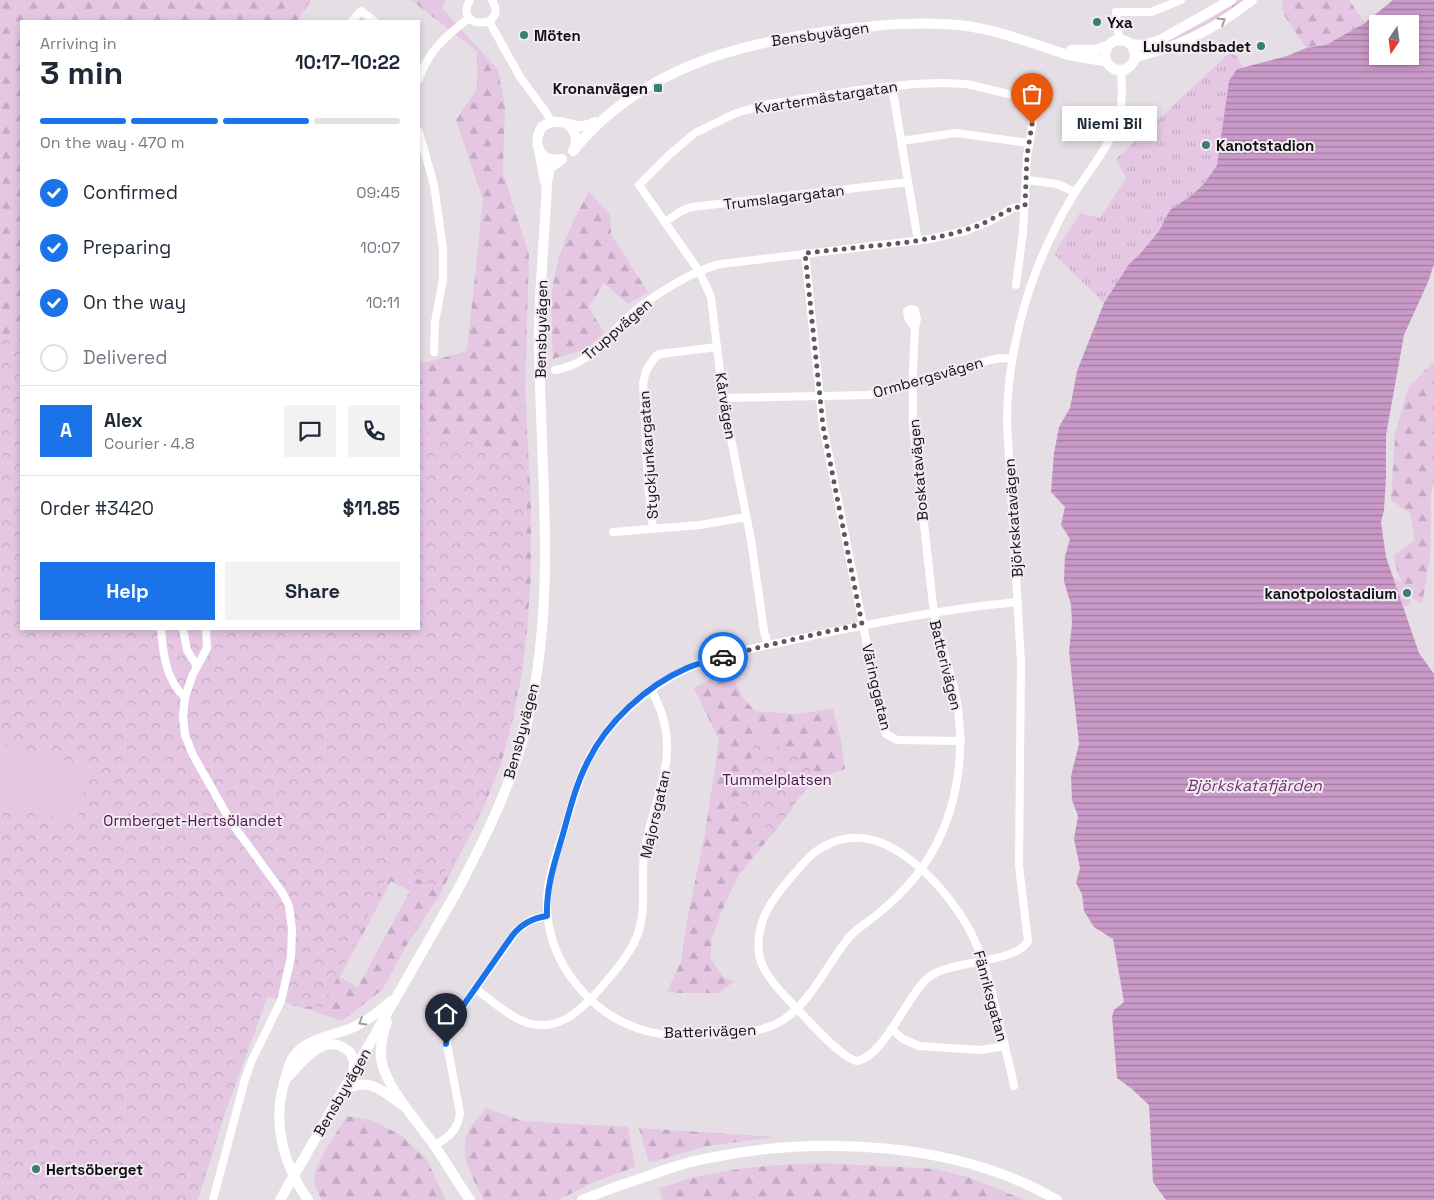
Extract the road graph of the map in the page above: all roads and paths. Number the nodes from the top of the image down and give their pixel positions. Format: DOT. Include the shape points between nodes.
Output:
graph roads {
  1 [pos="470,0"];
  2 [pos="492,0"];
  3 [pos="1181,0"];
  4 [pos="1231,0"];
  5 [pos="1252,0"];
  6 [pos="469,18"];
  7 [pos="353,20"];
  8 [pos="373,20"];
  9 [pos="489,21"];
  10 [pos="1119,40"];
  11 [pos="1130,44"];
  12 [pos="1107,46"];
  13 [pos="1047,47"];
  14 [pos="1135,58"];
  15 [pos="422,60"];
  16 [pos="1106,62"];
  17 [pos="1121,70"];
  18 [pos="420,73"];
  19 [pos="892,86"];
  20 [pos="607,114"];
  21 [pos="551,121"];
  22 [pos="567,124"];
  23 [pos="420,136"];
  24 [pos="901,141"];
  25 [pos="1029,142"];
  26 [pos="538,146"];
  27 [pos="573,151"];
  28 [pos="561,160"];
  29 [pos="1027,180"];
  30 [pos="908,182"];
  31 [pos="639,185"];
  32 [pos="1075,192"];
  33 [pos="546,204"];
  34 [pos="1025,206"];
  35 [pos="665,222"];
  36 [pos="918,241"];
  37 [pos="805,253"];
  38 [pos="699,272"];
  39 [pos="1016,285"];
  40 [pos="915,328"];
  41 [pos="717,347"];
  42 [pos="434,352"];
  43 [pos="1012,359"];
  44 [pos="555,370"];
  45 [pos="913,381"];
  46 [pos="820,396"];
  47 [pos="724,398"];
  48 [pos="746,517"];
  49 [pos="653,528"];
  50 [pos="613,532"];
  51 [pos="1018,602"];
  52 [pos="934,612"];
  53 [pos="862,624"];
  54 [pos="161,630"];
  55 [pos="183,630"];
  56 [pos="206,630"];
  57 [pos="768,645"];
  58 [pos="197,666"];
  59 [pos="651,690"];
  60 [pos="185,697"];
  61 [pos="961,741"];
  62 [pos="922,868"];
  63 [pos="547,916"];
  64 [pos="983,960"];
  65 [pos="475,988"];
  66 [pos="400,991"];
  67 [pos="590,1000"];
  68 [pos="797,1008"];
  69 [pos="891,1029"];
  70 [pos="1005,1046"];
  71 [pos="864,1059"];
  72 [pos="353,1072"];
  73 [pos="284,1081"];
  74 [pos="1014,1086"];
  75 [pos="343,1090"];
  76 [pos="409,1110"];
  77 [pos="435,1145"];
  78 [pos="637,1179"];
  79 [pos="459,1185"];
  80 [pos="213,1200"];
  81 [pos="280,1200"];
  82 [pos="308,1200"];
  83 [pos="463,1200"];
  84 [pos="470,1200"];
  85 [pos="582,1200"];
  86 [pos="597,1200"];
  87 [pos="1057,1200"];
  1 -- 6 [label="street" via="466,8"];
  2 -- 9 [label="street" via="495,10"];
  3 -- 10 [label="street" via="1151,12 1116,12"];
  4 -- 11 [label="main road" via="1160,40 1148,45"];
  14 -- 5 [label="main road, one-way" via="1199,34"];
  6 -- 9 [label="street" via="480,24"];
  6 -- 15 [label="street"];
  7 -- 8 [label="street" via="361,11"];
  9 -- 21 [label="street" via="520,77"];
  10 -- 11 [label="main road"];
  10 -- 12 [label="main road"];
  11 -- 14 [label="main road"];
  12 -- 13 [label="main road, Bensbyvägen" via="1086,51"];
  12 -- 16 [label="main road"];
  13 -- 16 [label="main road, Bensbyvägen"];
  13 -- 20 [label="main road, Bensbyvägen" via="998,33 942,24 908,23 805,34 752,44 706,60 646,87"];
  14 -- 17 [label="main road" via="1128,68"];
  15 -- 18 [label="street"];
  16 -- 17 [label="main road"];
  17 -- 32 [label="street, Björkskatavägen" via="1122,96 1115,126 1106,146"];
  19 -- 24 [label="street"];
  19 -- 25 [label="street, Kvartermästargatan" via="967,84 1037,101"];
  19 -- 31 [label="street, Kvartermästargatan" via="736,112 695,133"];
  20 -- 22 [label="main road, Bensbyvägen" via="584,127"];
  20 -- 27 [label="main road, Bensbyvägen"];
  21 -- 22 [label="main road"];
  21 -- 26 [label="main road" via="538,132"];
  22 -- 27 [label="main road" via="576,135"];
  23 -- 42 [label="street" via="434,185 443,249 443,279"];
  24 -- 25 [label="street" via="956,133"];
  24 -- 30 [label="street"];
  25 -- 29 [label="street"];
  26 -- 28 [label="main road" via="546,157"];
  26 -- 33 [label="main road, Bensbyvägen"];
  27 -- 28 [label="main road"];
  28 -- 33 [label="main road, Bensbyvägen" via="548,173"];
  29 -- 32 [label="street" via="1056,184"];
  29 -- 34 [label="street"];
  30 -- 35 [label="street, Trumslagargatan" via="692,207"];
  30 -- 36 [label="street"];
  31 -- 35 [label="street, Kårvägen"];
  32 -- 43 [label="street, Björkskatavägen" via="1036,273"];
  33 -- 66 [label="main road, Bensbyvägen" via="539,341 545,550 537,673 514,767 481,847"];
  34 -- 36 [label="street, Truppvägen" via="1013,208 965,231"];
  34 -- 39 [label="street"];
  35 -- 38 [label="street, Kårvägen"];
  36 -- 37 [label="street, Truppvägen"];
  37 -- 38 [label="street, Truppvägen" via="721,264"];
  37 -- 46 [label="street, Väringgatan"];
  38 -- 41 [label="street, Kårvägen" via="711,297"];
  38 -- 44 [label="street, Truppvägen" via="645,303 587,358"];
  40 -- 45 [label="street, Boskatavägen"];
  41 -- 47 [label="street, Kårvägen"];
  41 -- 49 [label="street, Styckjunkargatan" via="661,354 646,371 643,389"];
  43 -- 45 [label="street, Ormbergsvägen" via="990,360"];
  43 -- 51 [label="street, Björkskatavägen" via="1007,422"];
  45 -- 46 [label="street, Ormbergsvägen" via="868,395"];
  45 -- 52 [label="street, Boskatavägen" via="915,454"];
  46 -- 47 [label="street, Ormbergsvägen"];
  46 -- 53 [label="street, Väringgatan"];
  47 -- 48 [label="street, Kårvägen"];
  48 -- 49 [label="street" via="700,525"];
  48 -- 57 [label="street, Kårvägen"];
  49 -- 50 [label="street"];
  51 -- 52 [label="street, Batterivägen"];
  51 -- 64 [label="street, Björkskatavägen" via="1022,690 1019,866 1029,937 1018,951"];
  52 -- 53 [label="street, Batterivägen"];
  52 -- 61 [label="street, Batterivägen" via="957,703"];
  53 -- 57 [label="street, Batterivägen"];
  53 -- 61 [label="street, Väringgatan" via="886,734 897,740"];
  54 -- 60 [label="street" via="170,677"];
  55 -- 58 [label="street" via="187,650"];
  56 -- 58 [label="street" via="207,648"];
  57 -- 59 [label="street, Batterivägen" via="694,665"];
  58 -- 60 [label="street"];
  59 -- 63 [label="street, Batterivägen" via="607,732 583,772 550,876"];
  59 -- 67 [label="street, Majorsgatan" via="664,724 667,755 644,857 641,923 630,948"];
  60 -- 80 [label="street" via="183,726 190,748 231,822 282,892 289,906 292,929 291,957 281,1001 245,1079"];
  61 -- 62 [label="street, Batterivägen" via="960,767 951,808"];
  62 -- 64 [label="street, Fänriksgatan" via="960,913"];
  62 -- 68 [label="street, Batterivägen" via="901,892 850,935"];
  62 -- 68 [label="street, Fänriksgatan" via="873,839 851,838 834,842 815,853 790,880 768,907 758,941 761,961 770,978"];
  63 -- 65 [label="street" via="531,920 517,930"];
  63 -- 67 [label="street, Batterivägen" via="562,963"];
  64 -- 69 [label="street, Björkskatavägen" via="941,970 928,978"];
  64 -- 70 [label="street, Fänriksgatan"];
  65 -- 67 [label="street, Majorsgatan" via="520,1020 539,1025 565,1020"];
  65 -- 77 [label="street" via="451,1023 446,1038 459,1102 459,1120 452,1134"];
  66 -- 72 [label="main road, Bensbyvägen"];
  66 -- 73 [label="main road, one-way" via="364,1022 305,1046 288,1066"];
  66 -- 76 [label="main road" via="383,1034 381,1055 390,1082"];
  67 -- 68 [label="street, Batterivägen" via="602,1011 627,1024 668,1035 755,1030 780,1022"];
  68 -- 71 [label="street, Fänriksgatan" via="848,1058"];
  69 -- 70 [label="street" via="919,1046 980,1050"];
  69 -- 71 [label="street, Björkskatavägen"];
  70 -- 74 [label="street, Fänriksgatan"];
  72 -- 73 [label="main road" via="353,1059 348,1051 342,1047 327,1046 307,1055"];
  72 -- 75 [label="main road, Bensbyvägen"];
  73 -- 82 [label="main road" via="278,1112 281,1140 289,1167"];
  75 -- 76 [label="main road" via="360,1084 375,1086"];
  75 -- 81 [label="main road, Bensbyvägen"];
  76 -- 77 [label="main road"];
  77 -- 79 [label="main road"];
  78 -- 85 [label="main road"];
  78 -- 86 [label="main road"];
  78 -- 87 [label="main road" via="673,1166 738,1153 789,1147 849,1147 907,1151 954,1159 1006,1176"];
  79 -- 83 [label="main road"];
  79 -- 84 [label="main road"];
}
